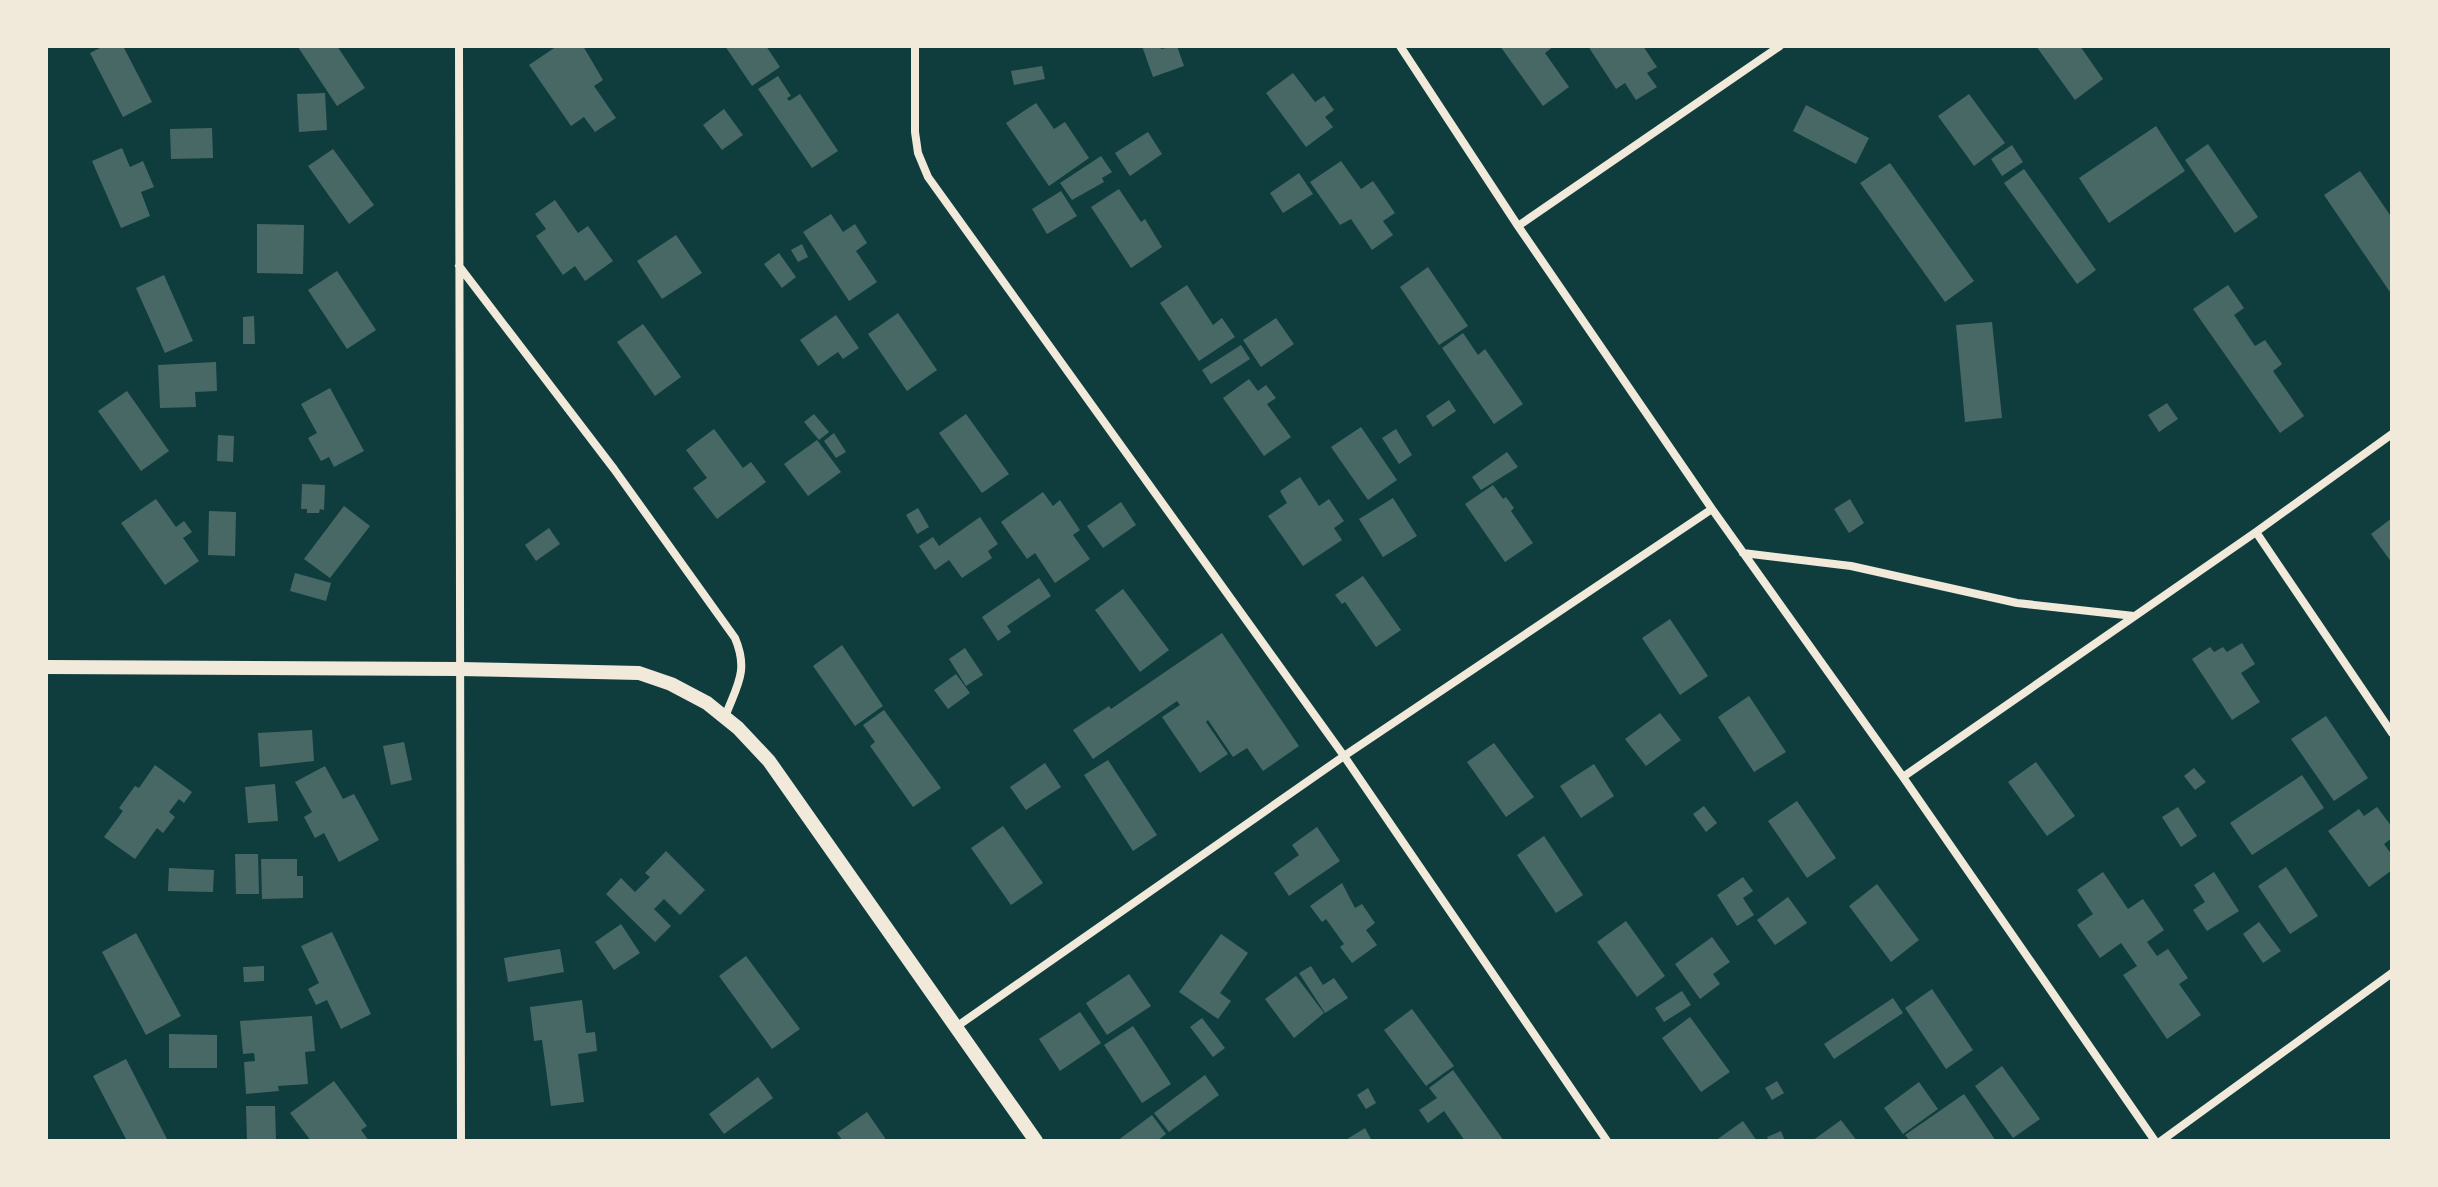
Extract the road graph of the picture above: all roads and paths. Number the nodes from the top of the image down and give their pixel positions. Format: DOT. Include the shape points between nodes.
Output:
graph roads {
  1 [pos="459,46"];
  2 [pos="915,46"];
  3 [pos="1400,46"];
  4 [pos="1780,46"];
  5 [pos="1518,226"];
  6 [pos="459,266"];
  7 [pos="2392,434"];
  8 [pos="1712,509"];
  9 [pos="2256,532"];
  10 [pos="1743,553"];
  11 [pos="2135,616"];
  12 [pos="46,667"];
  13 [pos="460,669"];
  14 [pos="725,717"];
  15 [pos="2392,733"];
  16 [pos="1344,756"];
  17 [pos="1903,777"];
  18 [pos="2392,973"];
  19 [pos="956,1027"];
  20 [pos="461,1141"];
  21 [pos="1036,1141"];
  22 [pos="1607,1141"];
  23 [pos="2155,1141"];
  24 [pos="2161,1141"];
  1 -- 6 [label="street"];
  2 -- 16 [label="street" via="915,132 928,177"];
  3 -- 5 [label="street"];
  4 -- 5 [label="street"];
  5 -- 8 [label="street"];
  6 -- 13 [label="street"];
  6 -- 14 [label="street" via="735,638 743,656 741,676"];
  7 -- 9 [label="street"];
  8 -- 10 [label="street"];
  8 -- 16 [label="street"];
  9 -- 11 [label="street"];
  9 -- 15 [label="street"];
  10 -- 11 [label="street" via="1851,566 2017,603"];
  10 -- 17 [label="street"];
  11 -- 17 [label="street"];
  12 -- 13 [label="street"];
  13 -- 14 [label="street" via="639,673 671,684"];
  13 -- 20 [label="street"];
  14 -- 19 [label="street" via="769,761"];
  16 -- 19 [label="street"];
  16 -- 22 [label="street"];
  17 -- 23 [label="street"];
  18 -- 24 [label="street"];
  19 -- 21 [label="street"];
}
